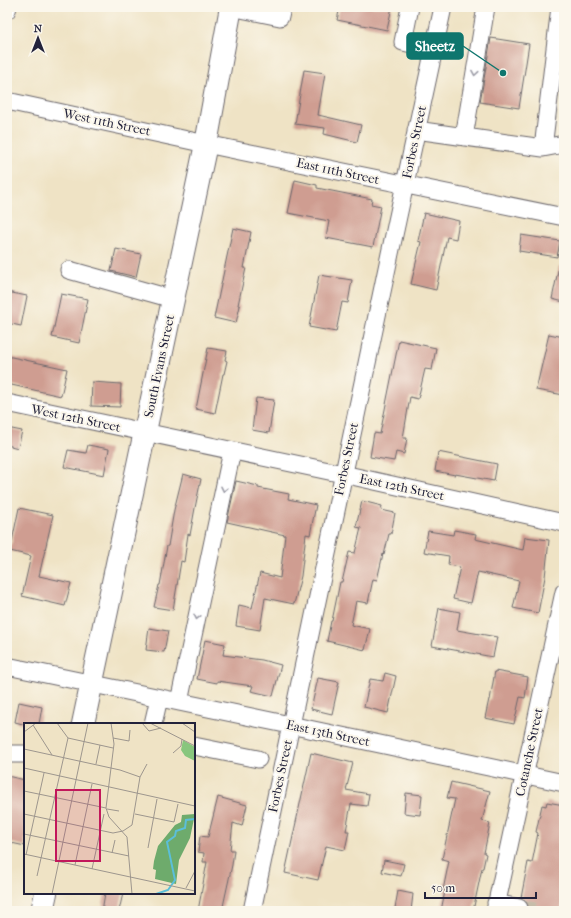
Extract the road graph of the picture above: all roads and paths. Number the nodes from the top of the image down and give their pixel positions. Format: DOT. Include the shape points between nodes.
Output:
graph roads {
  1 [pos="8,7"];
  2 [pos="231,7"];
  3 [pos="282,7"];
  4 [pos="410,7"];
  5 [pos="443,7"];
  6 [pos="486,7"];
  7 [pos="560,7"];
  8 [pos="7,10"];
  9 [pos="434,49"];
  10 [pos="7,101"];
  11 [pos="416,130"];
  12 [pos="464,137"];
  13 [pos="206,144"];
  14 [pos="564,144"];
  15 [pos="543,148"];
  16 [pos="405,185"];
  17 [pos="564,217"];
  18 [pos="69,270"];
  19 [pos="173,299"];
  20 [pos="7,403"];
  21 [pos="145,432"];
  22 [pos="232,451"];
  23 [pos="343,474"];
  24 [pos="564,523"];
  25 [pos="564,592"];
  26 [pos="7,666"];
  27 [pos="92,684"];
  28 [pos="159,698"];
  29 [pos="179,702"];
  30 [pos="83,723"];
  31 [pos="153,723"];
  32 [pos="290,725"];
  33 [pos="195,746"];
  34 [pos="7,754"];
  35 [pos="24,754"];
  36 [pos="258,759"];
  37 [pos="525,774"];
  38 [pos="564,783"];
  39 [pos="46,894"];
  40 [pos="496,907"];
  41 [pos="519,908"];
  42 [pos="42,911"];
  43 [pos="252,911"];
  1 -- 8 [label="street"];
  2 -- 3 [label="street" via="280,17"];
  2 -- 13 [label="main road, South Evans Street"];
  4 -- 9 [label="street" via="403,42"];
  5 -- 9 [label="street, Forbes Street"];
  6 -- 12 [label="street, one-way"];
  7 -- 15 [label="street"];
  9 -- 11 [label="street, Forbes Street"];
  10 -- 13 [label="street, West 11th Street"];
  11 -- 12 [label="street"];
  11 -- 16 [label="street, Forbes Street"];
  12 -- 15 [label="street"];
  13 -- 16 [label="street, East 11th Street"];
  13 -- 19 [label="main road, South Evans Street"];
  14 -- 15 [label="street"];
  16 -- 17 [label="street, East 11th Street"];
  16 -- 23 [label="street, Forbes Street"];
  18 -- 19 [label="street"];
  19 -- 21 [label="main road, South Evans Street"];
  20 -- 21 [label="street, West 12th Street"];
  21 -- 22 [label="street, East 12th Street"];
  21 -- 27 [label="main road, South Evans Street"];
  22 -- 23 [label="street, East 12th Street"];
  22 -- 29 [label="street, one-way"];
  23 -- 24 [label="street, East 12th Street"];
  23 -- 32 [label="street, Forbes Street"];
  25 -- 37 [label="street, Cotanche Street"];
  26 -- 27 [label="street, East 13th Street"];
  27 -- 28 [label="street, East 13th Street"];
  27 -- 30 [label="main road, South Evans Street"];
  28 -- 29 [label="street, East 13th Street"];
  28 -- 31 [label="street"];
  29 -- 32 [label="street, East 13th Street"];
  32 -- 37 [label="street, East 13th Street"];
  32 -- 43 [label="street, Forbes Street"];
  33 -- 36 [label="street"];
  34 -- 35 [label="street"];
  37 -- 38 [label="street, East 13th Street"];
  37 -- 40 [label="street, Cotanche Street"];
  39 -- 42 [label="main road"];
  40 -- 41 [label="street"];
}
